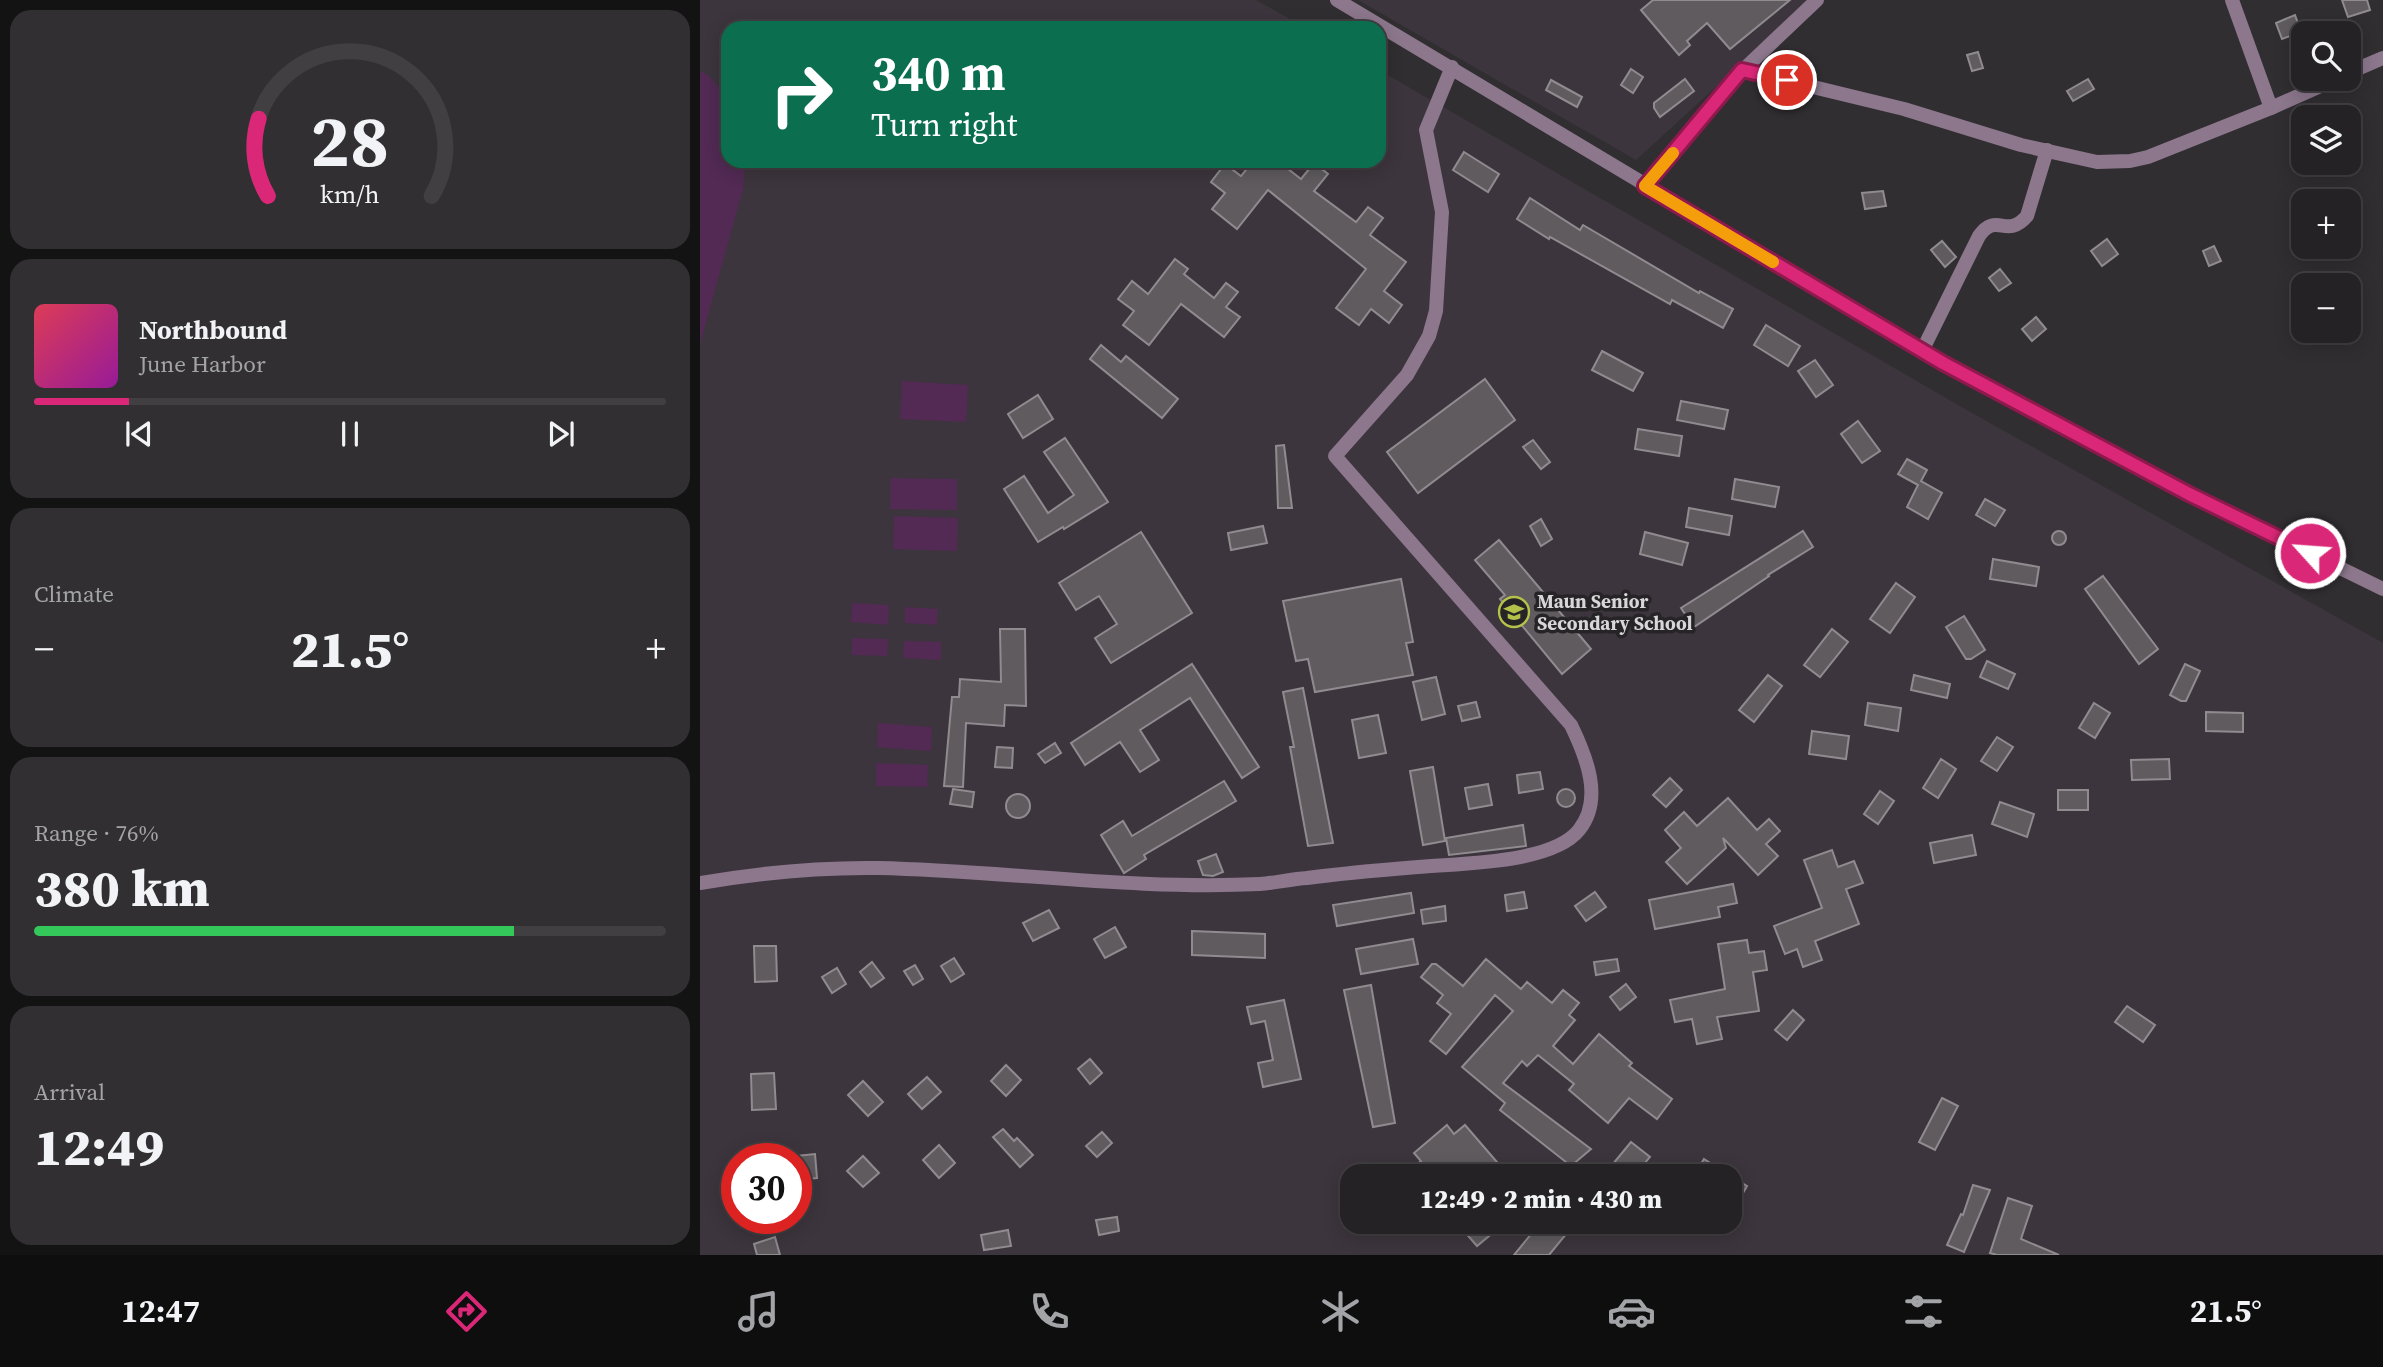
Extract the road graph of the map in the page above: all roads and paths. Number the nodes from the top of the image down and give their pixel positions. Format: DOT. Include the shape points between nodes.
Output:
graph roads {
  1 [pos="1337,0"];
  2 [pos="1817,0"];
  3 [pos="2232,0"];
  4 [pos="1373,21"];
  5 [pos="1386,29"];
  6 [pos="2383,58"];
  7 [pos="1452,67"];
  8 [pos="2361,67"];
  9 [pos="1742,70"];
  10 [pos="2309,91"];
  11 [pos="2271,108"];
  12 [pos="2047,150"];
  13 [pos="1645,186"];
  14 [pos="1922,351"];
  15 [pos="2383,589"];
  16 [pos="700,884"];
  1 -- 4 [label="street"];
  2 -- 9 [label="street"];
  3 -- 11 [label="street"];
  5 -- 7 [label="street"];
  6 -- 8 [label="street"];
  7 -- 13 [label="street"];
  7 -- 16 [label="street" via="1426,130 1441,212 1436,311 1429,336 1407,375 1335,456 1571,726 1585,754 1591,785 1591,809 1579,831 1558,845 1518,859 1262,884 1154,884 877,868 803,870"];
  9 -- 12 [label="street" via="1905,109"];
  9 -- 13 [label="street"];
  10 -- 11 [label="street"];
  11 -- 12 [label="street" via="2130,161 2097,162"];
  12 -- 14 [label="street" via="2027,216 2012,227 1986,226"];
  13 -- 14 [label="street"];
  14 -- 15 [label="street" via="2189,494"];
}
